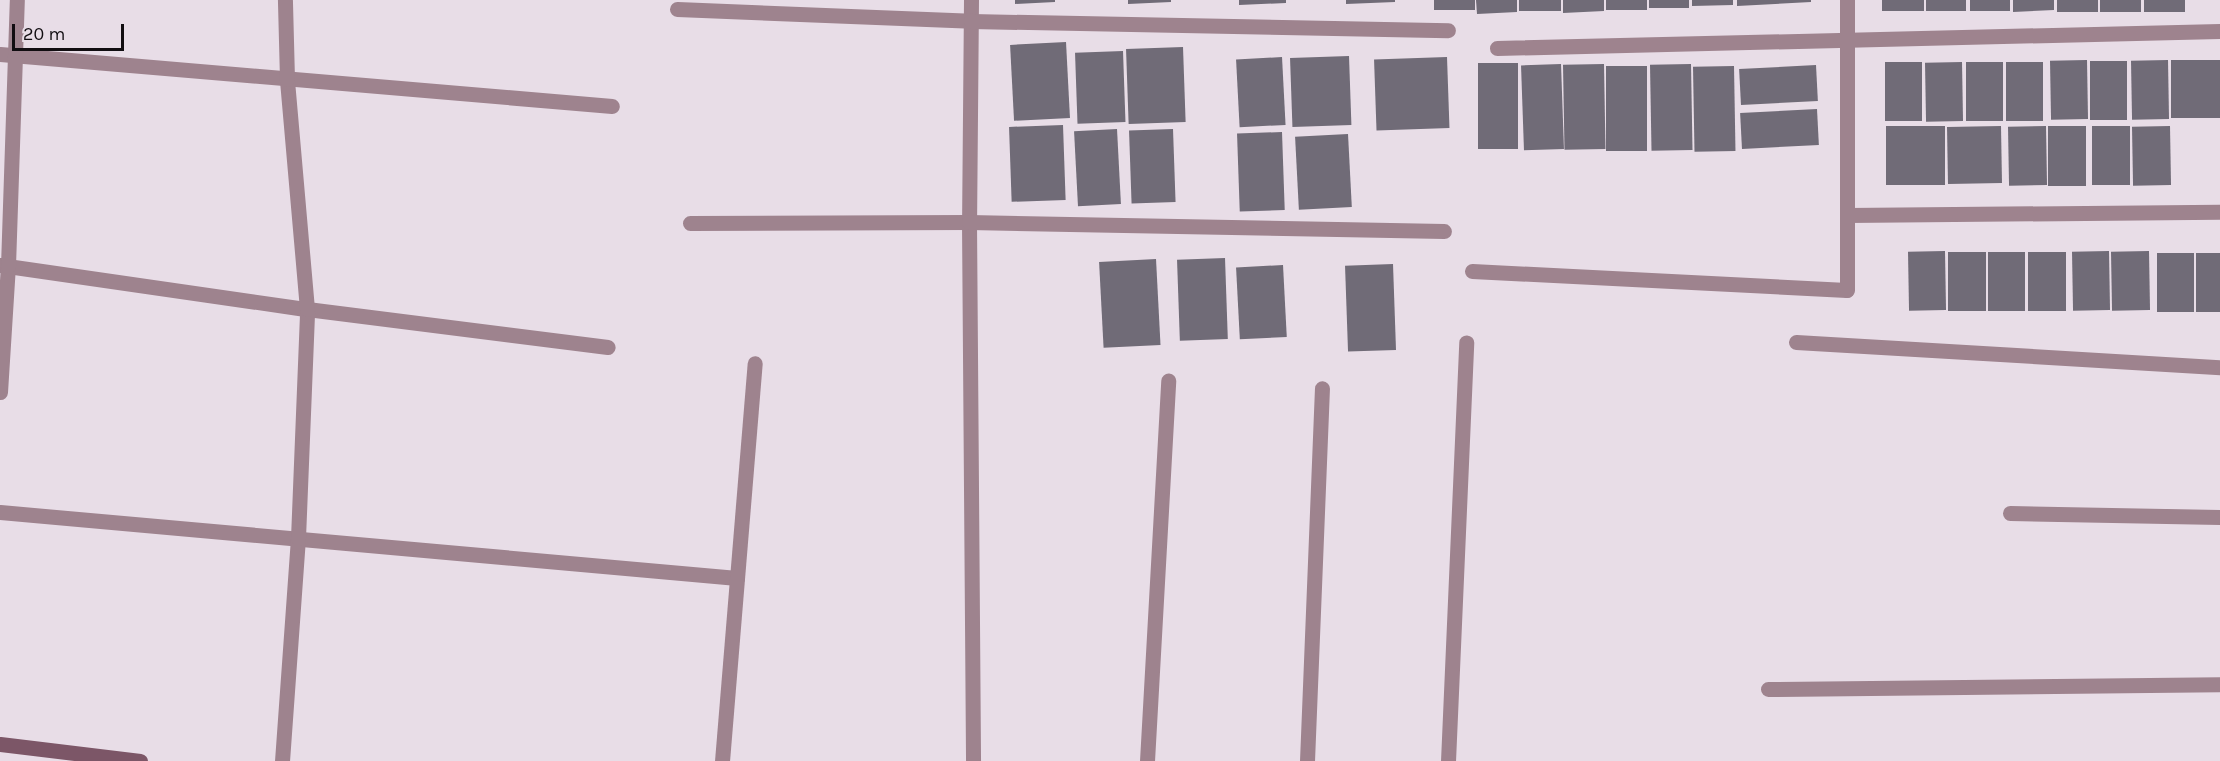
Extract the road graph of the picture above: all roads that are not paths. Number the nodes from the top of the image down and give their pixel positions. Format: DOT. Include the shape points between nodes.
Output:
graph roads {
  1 [pos="17,0"];
  2 [pos="285,0"];
  3 [pos="971,0"];
  4 [pos="1847,0"];
  5 [pos="677,9"];
  6 [pos="971,21"];
  7 [pos="1448,30"];
  8 [pos="2220,31"];
  9 [pos="1847,40"];
  10 [pos="1497,48"];
  11 [pos="0,54"];
  12 [pos="17,56"];
  13 [pos="287,79"];
  14 [pos="612,106"];
  15 [pos="2220,212"];
  16 [pos="1847,215"];
  17 [pos="969,222"];
  18 [pos="690,223"];
  19 [pos="1444,231"];
  20 [pos="4,265"];
  21 [pos="1472,271"];
  22 [pos="307,309"];
  23 [pos="1466,342"];
  24 [pos="1796,342"];
  25 [pos="608,347"];
  26 [pos="755,363"];
  27 [pos="2220,367"];
  28 [pos="1168,381"];
  29 [pos="1322,388"];
  30 [pos="0,392"];
  31 [pos="0,512"];
  32 [pos="2010,513"];
  33 [pos="2220,517"];
  34 [pos="298,537"];
  35 [pos="737,578"];
  36 [pos="2220,684"];
  37 [pos="1768,689"];
  38 [pos="0,744"];
  39 [pos="140,761"];
  40 [pos="282,761"];
  41 [pos="722,761"];
  42 [pos="973,761"];
  43 [pos="1147,761"];
  44 [pos="1307,761"];
  45 [pos="1448,761"];
  1 -- 12 [label="street"];
  2 -- 13 [label="street"];
  3 -- 6 [label="street"];
  4 -- 9 [label="street"];
  5 -- 6 [label="street"];
  6 -- 7 [label="street"];
  6 -- 17 [label="street"];
  8 -- 9 [label="street"];
  9 -- 10 [label="street"];
  9 -- 16 [label="street"];
  11 -- 12 [label="street"];
  12 -- 13 [label="street"];
  12 -- 20 [label="street"];
  13 -- 14 [label="street"];
  13 -- 22 [label="street"];
  15 -- 16 [label="street"];
  16 -- 21 [label="street" via="1847,290"];
  17 -- 18 [label="street"];
  17 -- 19 [label="street"];
  17 -- 42 [label="street"];
  20 -- 22 [label="street"];
  20 -- 30 [label="street"];
  22 -- 25 [label="street"];
  22 -- 34 [label="street"];
  23 -- 45 [label="street"];
  24 -- 27 [label="street"];
  26 -- 35 [label="street"];
  28 -- 43 [label="street"];
  29 -- 44 [label="street"];
  31 -- 34 [label="street"];
  32 -- 33 [label="street"];
  34 -- 35 [label="street"];
  34 -- 40 [label="street"];
  35 -- 41 [label="street"];
  36 -- 37 [label="street"];
  38 -- 39 [label="street"];
}
